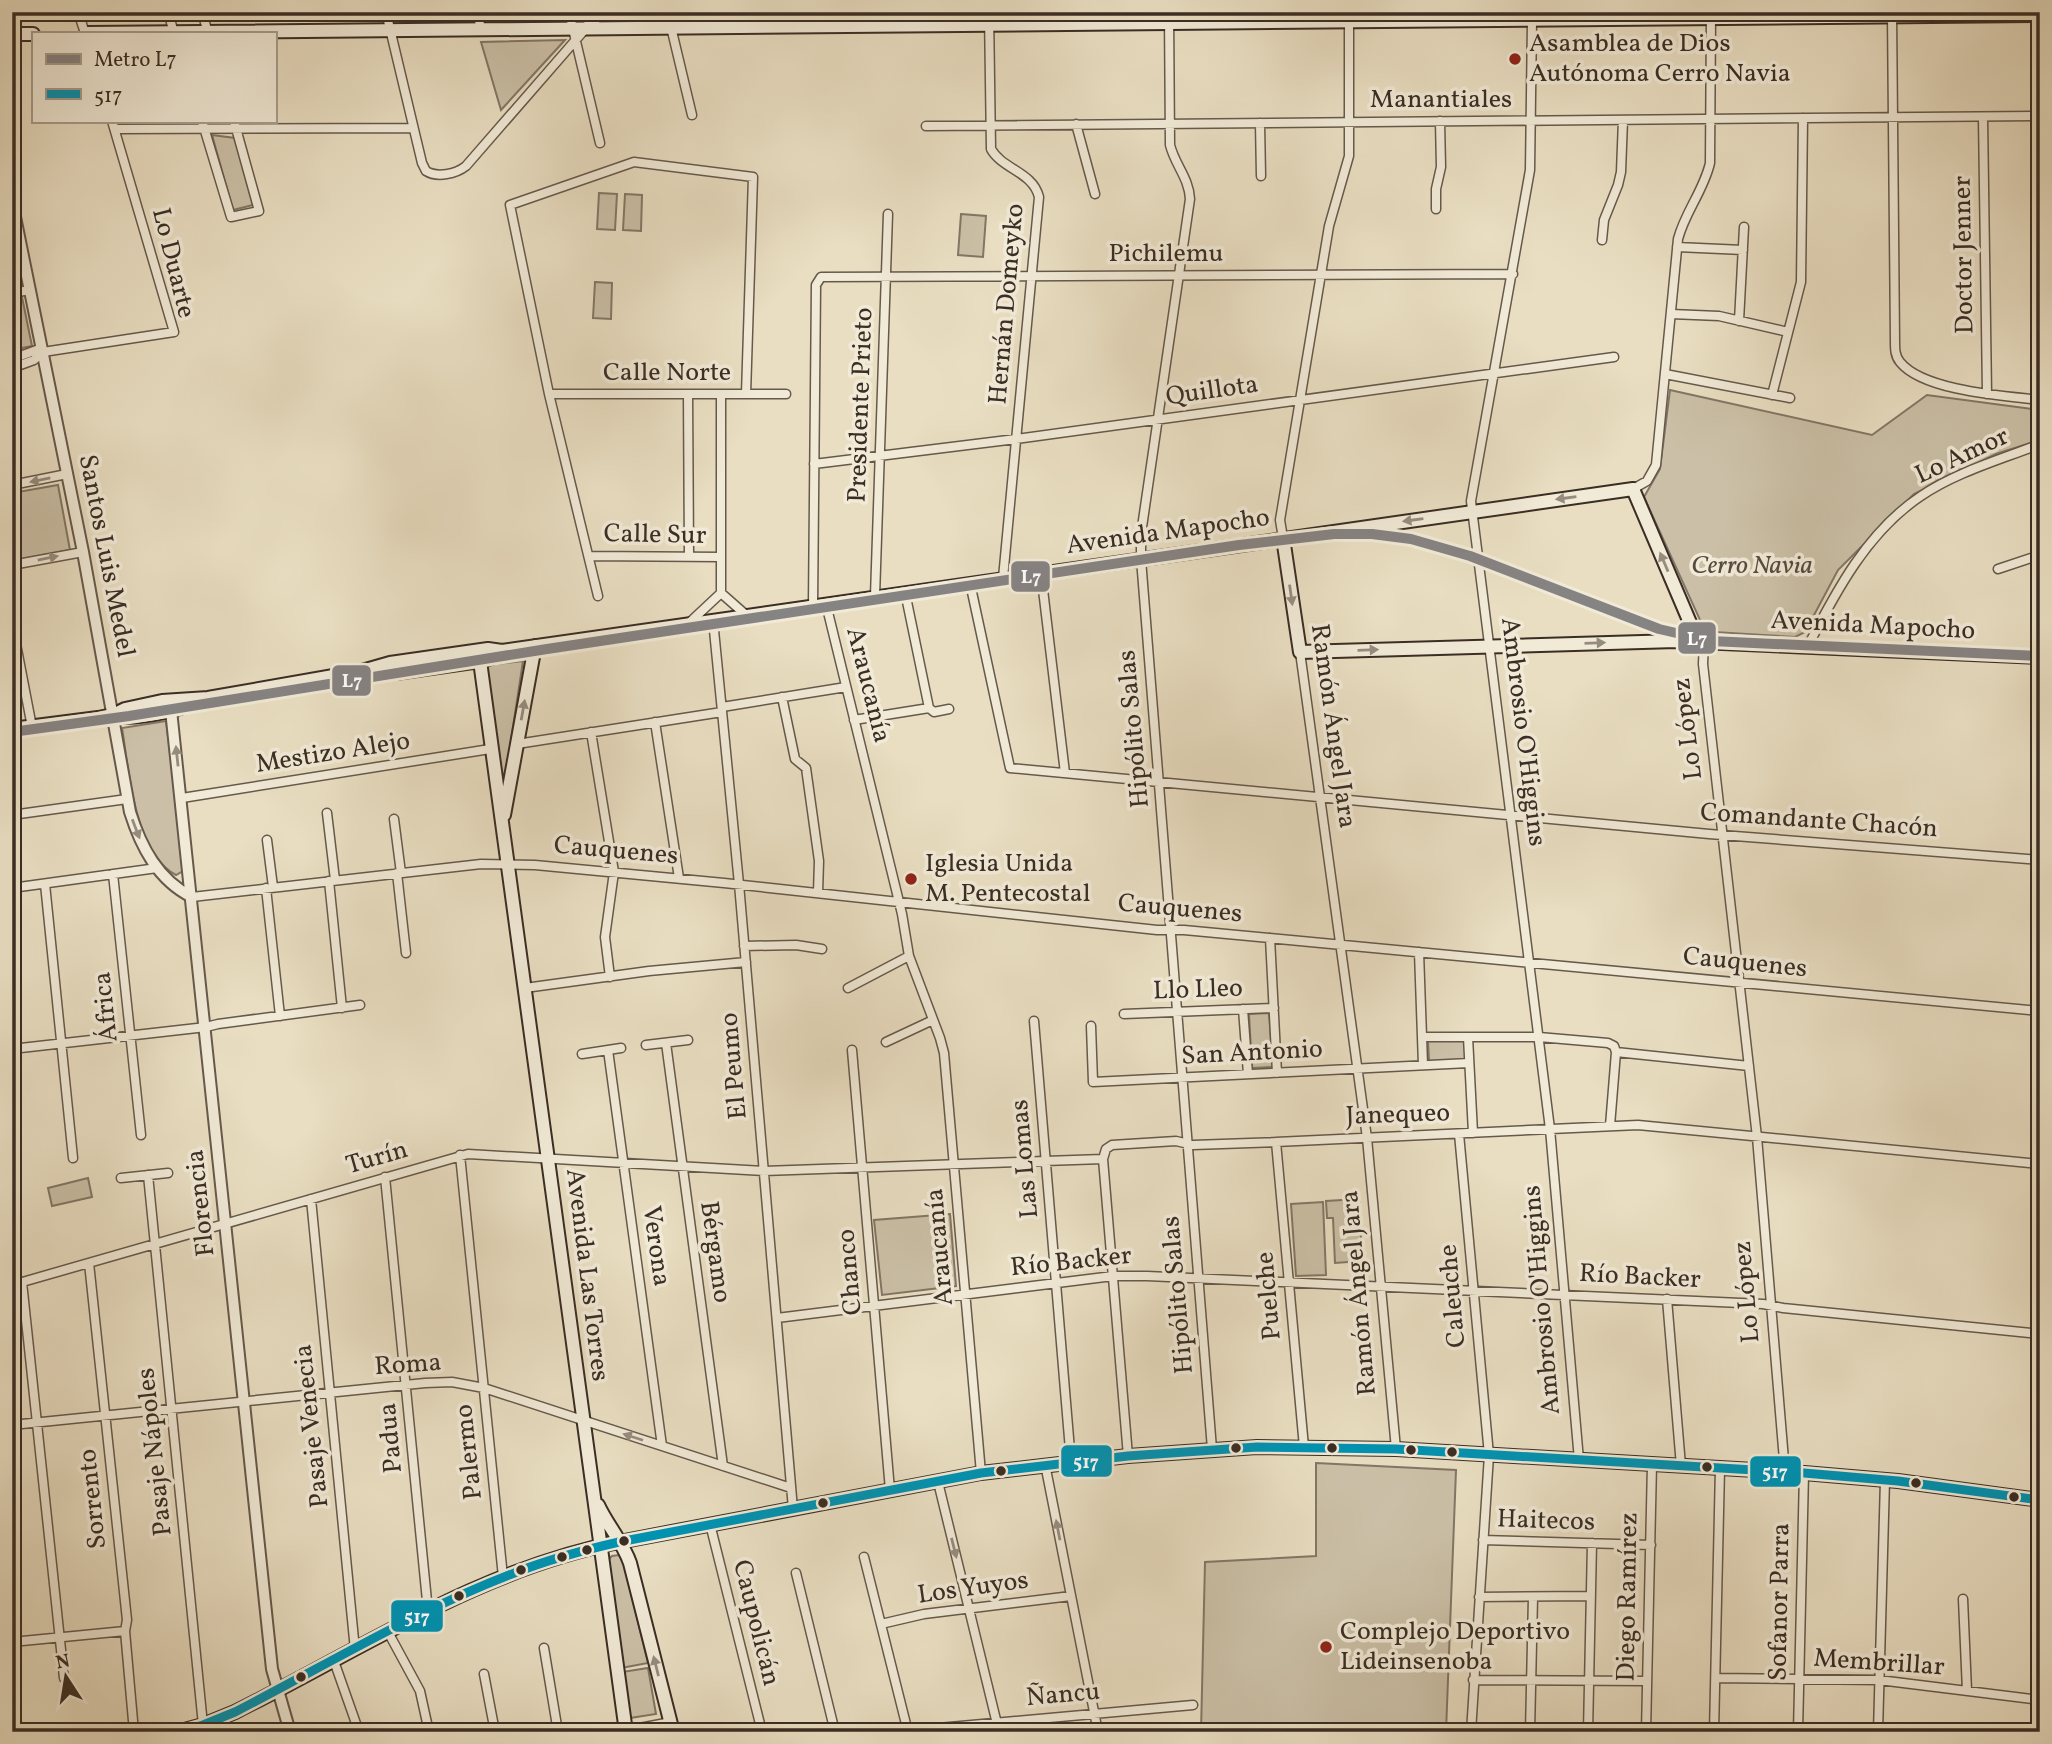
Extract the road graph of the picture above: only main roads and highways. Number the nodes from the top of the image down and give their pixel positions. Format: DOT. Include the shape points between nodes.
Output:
graph roads {
  1 [pos="1892,14"];
  2 [pos="1711,15"];
  3 [pos="2040,15"];
  4 [pos="1532,16"];
  5 [pos="1349,17"];
  6 [pos="1169,18"];
  7 [pos="989,19"];
  8 [pos="208,32"];
  9 [pos="12,34"];
  10 [pos="32,34"];
  11 [pos="1633,489"];
  12 [pos="1283,538"];
  13 [pos="1691,625"];
  14 [pos="1676,641"];
  15 [pos="1704,642"];
  16 [pos="535,646"];
  17 [pos="502,651"];
  18 [pos="1300,652"];
  19 [pos="2040,657"];
  20 [pos="480,661"];
  21 [pos="362,671"];
  22 [pos="12,729"];
  23 [pos="502,825"];
  24 [pos="592,1487"];
  25 [pos="2040,1500"];
  26 [pos="619,1542"];
  27 [pos="600,1545"];
  28 [pos="672,1727"];
  29 [pos="185,1731"];
  30 [pos="624,1731"];
  1 -- 2 [label="main road"];
  1 -- 3 [label="main road"];
  2 -- 4 [label="main road"];
  4 -- 5 [label="main road"];
  5 -- 6 [label="main road"];
  6 -- 7 [label="main road"];
  7 -- 8 [label="main road" via="895,26"];
  9 -- 10 [label="main road"];
  11 -- 12 [label="main road, Avenida Mapocho, one-way"];
  13 -- 11 [label="main road, Lo López, one-way"];
  12 -- 16 [label="main road, Avenida Mapocho"];
  12 -- 18 [label="main road, Ramón Ángel Jara, one-way"];
  13 -- 14 [label="main road"];
  13 -- 15 [label="main road, Lo López"];
  14 -- 15 [label="main road, Avenida Mapocho"];
  18 -- 14 [label="main road, Avenida Mapocho, one-way"];
  15 -- 19 [label="main road, Avenida Mapocho"];
  16 -- 17 [label="main road, Avenida Mapocho"];
  23 -- 16 [label="main road, Avenida Las Torres, one-way"];
  17 -- 20 [label="main road, Avenida Mapocho"];
  17 -- 21 [label="main road, Avenida Mapocho" via="390,663"];
  20 -- 21 [label="main road, Avenida Mapocho" via="386,674"];
  20 -- 23 [label="main road, Avenida Las Torres"];
  21 -- 22 [label="main road, Avenida Mapocho"];
  23 -- 24 [label="main road, Avenida Las Torres"];
  24 -- 26 [label="main road"];
  24 -- 27 [label="main road, Avenida Las Torres"];
  25 -- 26 [label="main road" via="1804,1473 1396,1449 1212,1449 981,1474"];
  26 -- 27 [label="main road"];
  28 -- 26 [label="main road, one-way" via="630,1563"];
  27 -- 29 [label="main road" via="503,1577 428,1611 278,1691"];
  27 -- 30 [label="main road, Avenida Las Torres"];
}
